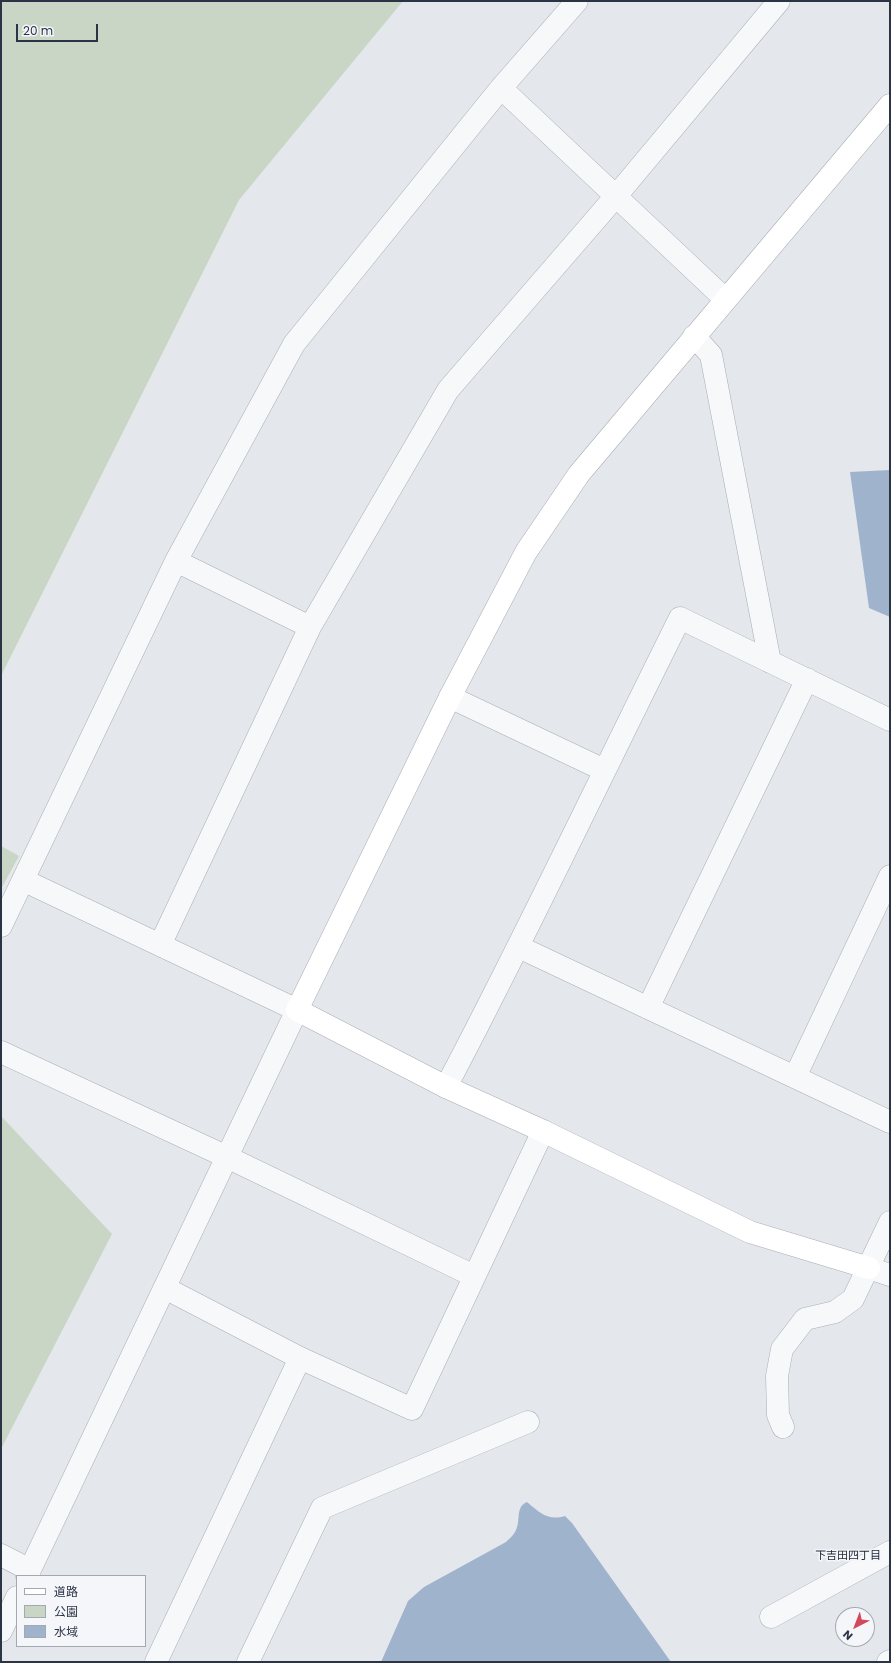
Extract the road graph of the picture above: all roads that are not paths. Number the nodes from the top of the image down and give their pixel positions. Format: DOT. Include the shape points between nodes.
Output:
graph roads {
  1 [pos="577,1"];
  2 [pos="779,1"];
  3 [pos="501,88"];
  4 [pos="890,105"];
  5 [pos="616,196"];
  6 [pos="725,299"];
  7 [pos="694,336"];
  8 [pos="176,561"];
  9 [pos="310,627"];
  10 [pos="770,662"];
  11 [pos="807,679"];
  12 [pos="450,698"];
  13 [pos="890,720"];
  14 [pos="604,770"];
  15 [pos="890,876"];
  16 [pos="23,880"];
  17 [pos="1,926"];
  18 [pos="160,945"];
  19 [pos="519,947"];
  20 [pos="648,1008"];
  21 [pos="297,1010"];
  22 [pos="1,1052"];
  23 [pos="794,1077"];
  24 [pos="446,1087"];
  25 [pos="890,1122"];
  26 [pos="543,1131"];
  27 [pos="227,1157"];
  28 [pos="890,1222"];
  29 [pos="869,1268"];
  30 [pos="890,1275"];
  31 [pos="474,1276"];
  32 [pos="165,1288"];
  33 [pos="300,1358"];
  34 [pos="528,1422"];
  35 [pos="783,1427"];
  36 [pos="890,1552"];
  37 [pos="1,1555"];
  38 [pos="29,1573"];
  39 [pos="16,1599"];
  40 [pos="771,1617"];
  41 [pos="1,1631"];
  42 [pos="156,1662"];
  43 [pos="248,1662"];
  1 -- 3 [label="street"];
  2 -- 5 [label="street"];
  3 -- 5 [label="street"];
  3 -- 8 [label="street" via="294,344"];
  4 -- 6 [label="street"];
  5 -- 6 [label="street"];
  5 -- 9 [label="street" via="448,390"];
  6 -- 7 [label="street"];
  7 -- 10 [label="street" via="711,355"];
  7 -- 12 [label="street" via="579,474 526,552"];
  8 -- 9 [label="street"];
  8 -- 16 [label="street"];
  9 -- 18 [label="street"];
  10 -- 11 [label="street"];
  10 -- 14 [label="street" via="680,618"];
  11 -- 13 [label="street"];
  11 -- 20 [label="street"];
  12 -- 14 [label="street"];
  12 -- 21 [label="street"];
  14 -- 19 [label="street"];
  15 -- 23 [label="street"];
  16 -- 17 [label="street"];
  16 -- 18 [label="street"];
  18 -- 21 [label="street"];
  19 -- 20 [label="street"];
  19 -- 24 [label="street"];
  20 -- 23 [label="street"];
  21 -- 24 [label="street"];
  21 -- 27 [label="street"];
  22 -- 27 [label="street"];
  23 -- 25 [label="street"];
  24 -- 26 [label="street"];
  26 -- 29 [label="street" via="750,1232"];
  26 -- 31 [label="street"];
  27 -- 31 [label="street"];
  27 -- 32 [label="street"];
  28 -- 29 [label="street"];
  29 -- 30 [label="street"];
  29 -- 35 [label="street" via="853,1299 835,1312 805,1319 782,1349 777,1376 778,1415"];
  31 -- 33 [label="street" via="412,1409"];
  32 -- 33 [label="street"];
  32 -- 38 [label="street"];
  33 -- 42 [label="street"];
  34 -- 43 [label="street" via="322,1508"];
  36 -- 40 [label="street"];
  37 -- 38 [label="street"];
  39 -- 41 [label="street"];
}
